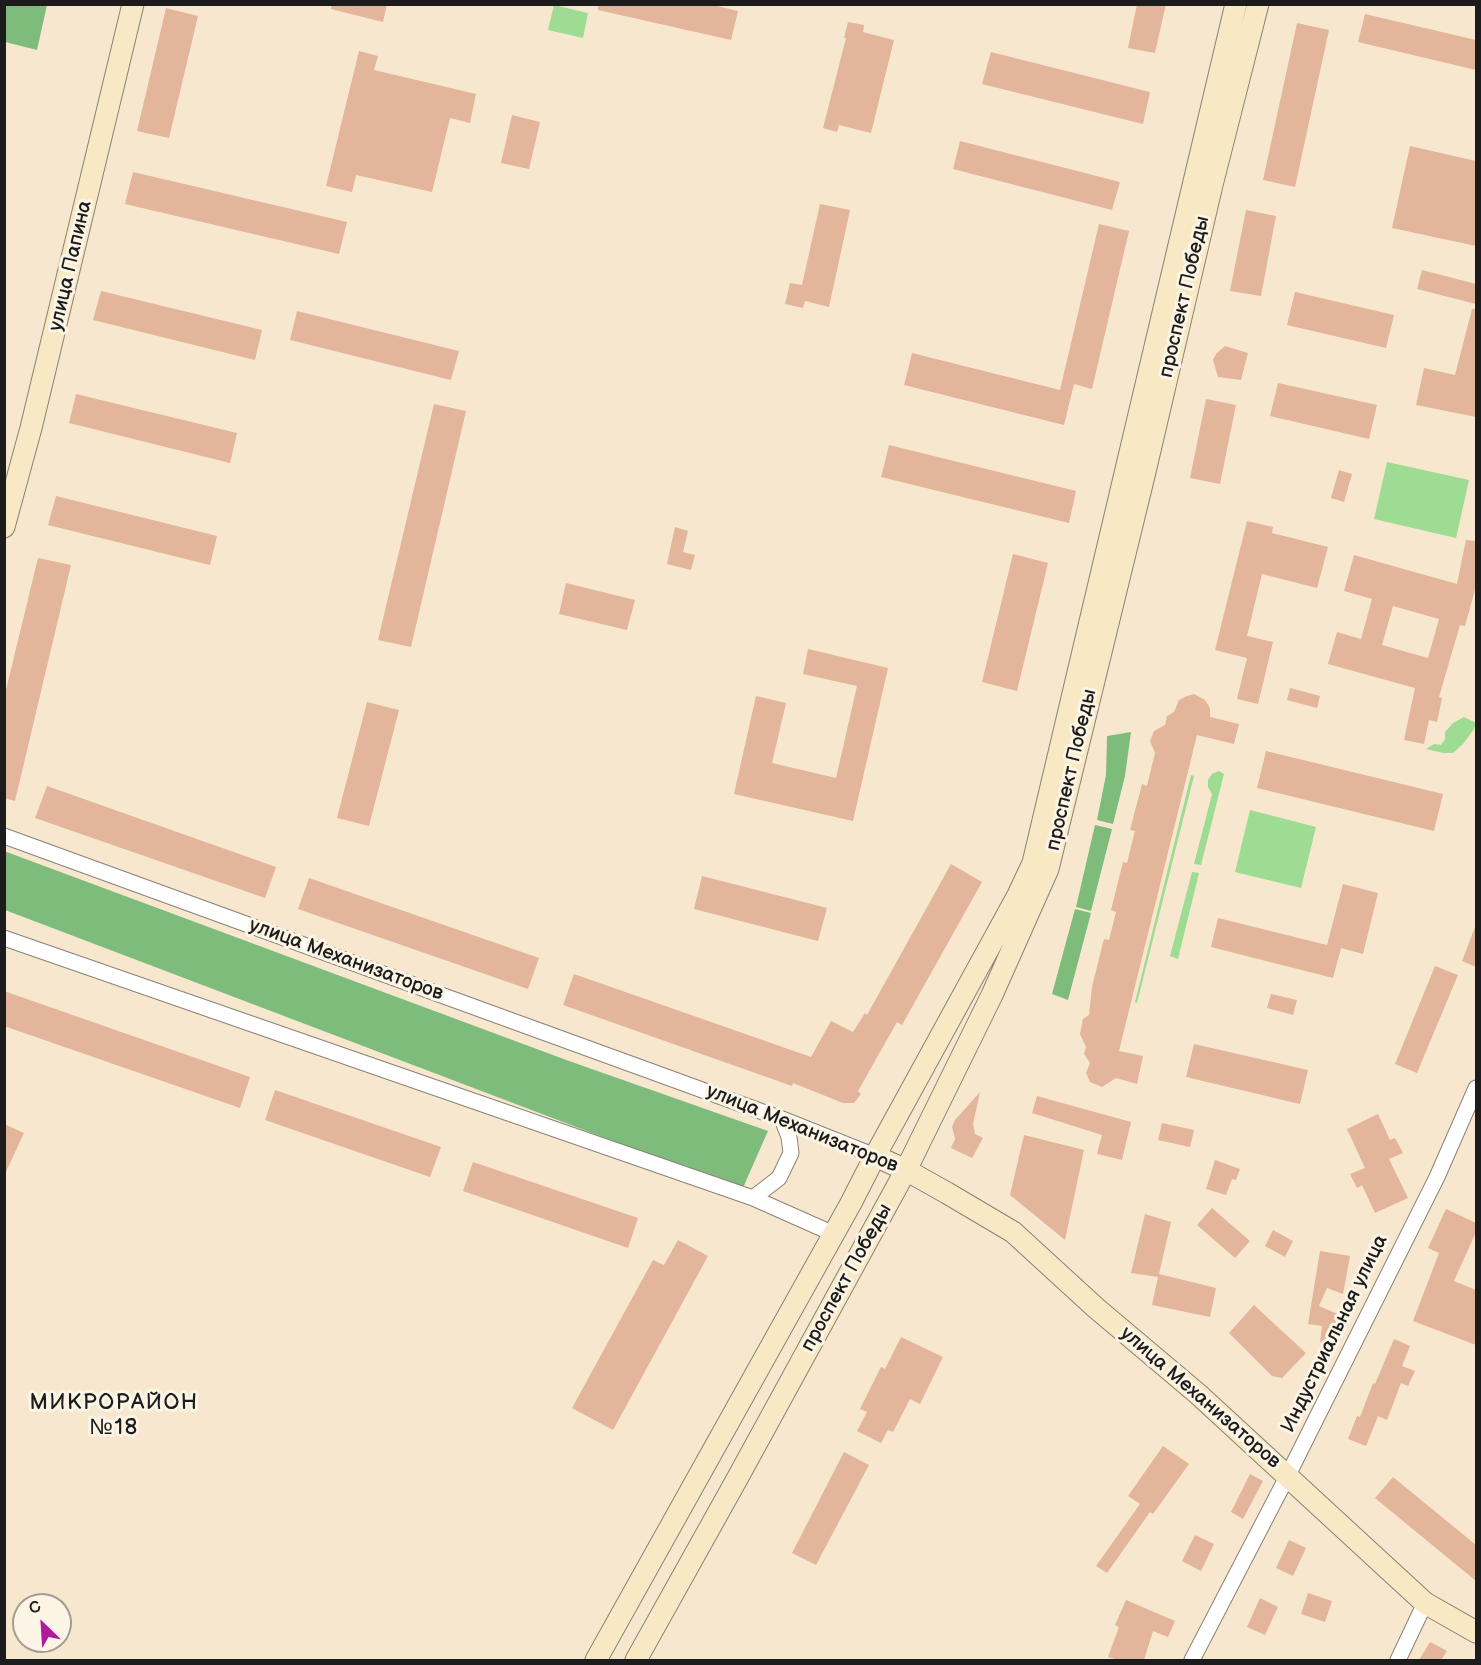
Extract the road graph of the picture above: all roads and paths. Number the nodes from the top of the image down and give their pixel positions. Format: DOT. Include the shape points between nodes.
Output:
graph roads {
  1 [pos="133,4"];
  2 [pos="1236,4"];
  3 [pos="1258,4"];
  4 [pos="4,527"];
  5 [pos="4,836"];
  6 [pos="4,938"];
  7 [pos="1476,1088"];
  8 [pos="782,1119"];
  9 [pos="875,1156"];
  10 [pos="906,1170"];
  11 [pos="753,1198"];
  12 [pos="834,1234"];
  13 [pos="705,1463"];
  14 [pos="1288,1475"];
  15 [pos="737,1479"];
  16 [pos="1425,1603"];
  17 [pos="1476,1632"];
  18 [pos="596,1660"];
  19 [pos="636,1660"];
  20 [pos="1192,1660"];
  21 [pos="1398,1660"];
  1 -- 4 [label="main road, улица Папина" via="32,428"];
  2 -- 9 [label="main road, проспект Победы" via="1033,863"];
  3 -- 10 [label="main road, проспект Победы" via="1048,869 992,995"];
  5 -- 8 [label="street, улица Механизаторов"];
  6 -- 11 [label="street"];
  7 -- 14 [label="street, Индустриальная улица" via="1437,1177"];
  8 -- 9 [label="street, улица Механизаторов"];
  8 -- 11 [label="street" via="791,1154 779,1178"];
  9 -- 10 [label="main road, улица Механизаторов"];
  9 -- 12 [label="main road, проспект Победы"];
  10 -- 14 [label="main road, улица Механизаторов" via="1013,1232"];
  10 -- 15 [label="main road, проспект Победы"];
  11 -- 12 [label="street"];
  12 -- 13 [label="main road, проспект Победы"];
  13 -- 15 [label="main road" via="725,1467"];
  13 -- 18 [label="main road, проспект Победы"];
  14 -- 16 [label="main road, улица Механизаторов"];
  14 -- 20 [label="street, Индустриальная улица"];
  15 -- 19 [label="main road, проспект Победы"];
  16 -- 17 [label="main road, улица Механизаторов"];
  16 -- 21 [label="street"];
}
